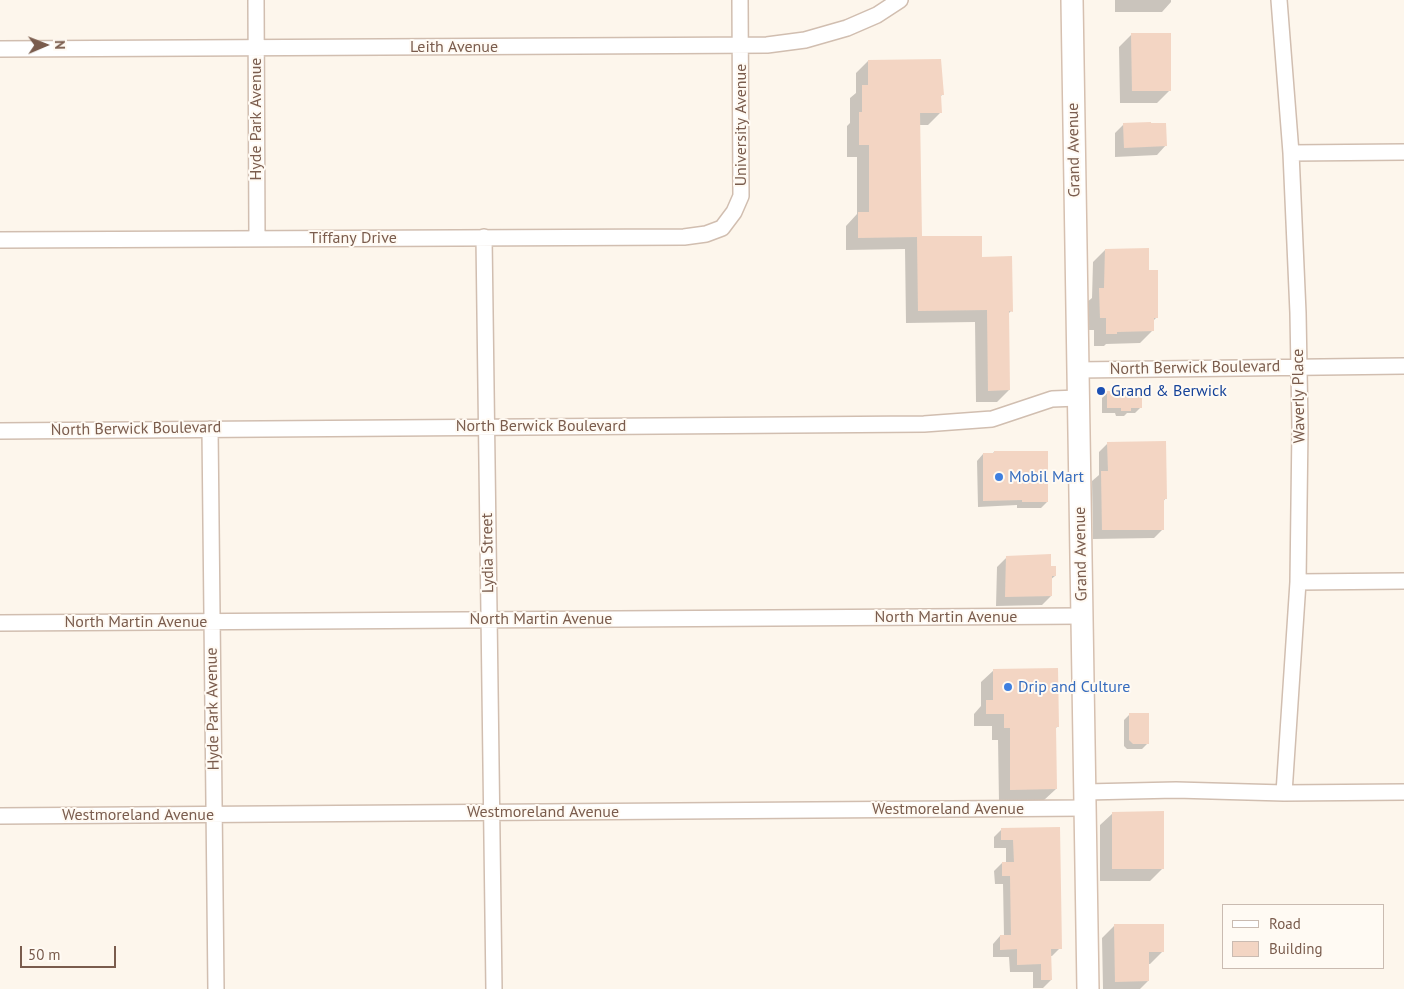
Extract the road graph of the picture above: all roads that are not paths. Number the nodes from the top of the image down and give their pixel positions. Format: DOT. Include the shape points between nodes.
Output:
graph roads {
  1 [pos="256,0"];
  2 [pos="740,0"];
  3 [pos="900,0"];
  4 [pos="1072,0"];
  5 [pos="1279,0"];
  6 [pos="740,45"];
  7 [pos="256,48"];
  8 [pos="0,49"];
  9 [pos="1404,152"];
  10 [pos="1290,153"];
  11 [pos="706,234"];
  12 [pos="484,237"];
  13 [pos="256,239"];
  14 [pos="0,240"];
  15 [pos="1299,366"];
  16 [pos="1404,366"];
  17 [pos="1077,370"];
  18 [pos="1078,398"];
  19 [pos="486,427"];
  20 [pos="210,429"];
  21 [pos="0,431"];
  22 [pos="1404,581"];
  23 [pos="1298,582"];
  24 [pos="1082,616"];
  25 [pos="489,620"];
  26 [pos="212,622"];
  27 [pos="0,624"];
  28 [pos="1404,792"];
  29 [pos="1284,793"];
  30 [pos="1085,800"];
  31 [pos="492,812"];
  32 [pos="214,814"];
  33 [pos="0,816"];
  34 [pos="216,989"];
  35 [pos="494,989"];
  36 [pos="1088,989"];
  1 -- 7 [label="street, Hyde Park Avenue"];
  2 -- 6 [label="street, University Avenue"];
  3 -- 6 [label="street, Leith Avenue" via="877,15 847,28 805,40"];
  4 -- 17 [label="main road, Grand Avenue"];
  5 -- 10 [label="street, Waverly Place"];
  6 -- 7 [label="street, Leith Avenue"];
  6 -- 11 [label="street, University Avenue" via="741,196 722,228"];
  7 -- 8 [label="street, Leith Avenue"];
  7 -- 13 [label="street, Hyde Park Avenue"];
  9 -- 10 [label="street"];
  10 -- 15 [label="street, Waverly Place"];
  11 -- 12 [label="street, Tiffany Drive" via="684,237"];
  12 -- 13 [label="street, Tiffany Drive"];
  12 -- 19 [label="street, Lydia Street"];
  13 -- 14 [label="street, Tiffany Drive"];
  15 -- 16 [label="street, North Berwick Boulevard"];
  15 -- 17 [label="street, North Berwick Boulevard"];
  15 -- 23 [label="street, Waverly Place"];
  17 -- 18 [label="main road, Grand Avenue"];
  18 -- 19 [label="street, North Berwick Boulevard" via="1052,399 992,419 924,424"];
  18 -- 24 [label="main road, Grand Avenue"];
  19 -- 20 [label="street, North Berwick Boulevard"];
  19 -- 25 [label="street, Lydia Street"];
  20 -- 21 [label="street, North Berwick Boulevard"];
  20 -- 26 [label="street, Hyde Park Avenue"];
  22 -- 23 [label="street"];
  23 -- 29 [label="street, Waverly Place"];
  24 -- 25 [label="street, North Martin Avenue"];
  24 -- 30 [label="main road, Grand Avenue"];
  25 -- 26 [label="street, North Martin Avenue"];
  25 -- 31 [label="street, Lydia Street"];
  26 -- 27 [label="street, North Martin Avenue"];
  26 -- 32 [label="street, Hyde Park Avenue"];
  28 -- 29 [label="street, Westmoreland Avenue"];
  29 -- 30 [label="street, Westmoreland Avenue" via="1182,790"];
  30 -- 31 [label="street, Westmoreland Avenue"];
  30 -- 36 [label="main road, Grand Avenue"];
  31 -- 32 [label="street, Westmoreland Avenue"];
  31 -- 35 [label="street, Lydia Street"];
  32 -- 33 [label="street, Westmoreland Avenue"];
  32 -- 34 [label="street, Hyde Park Avenue"];
}
